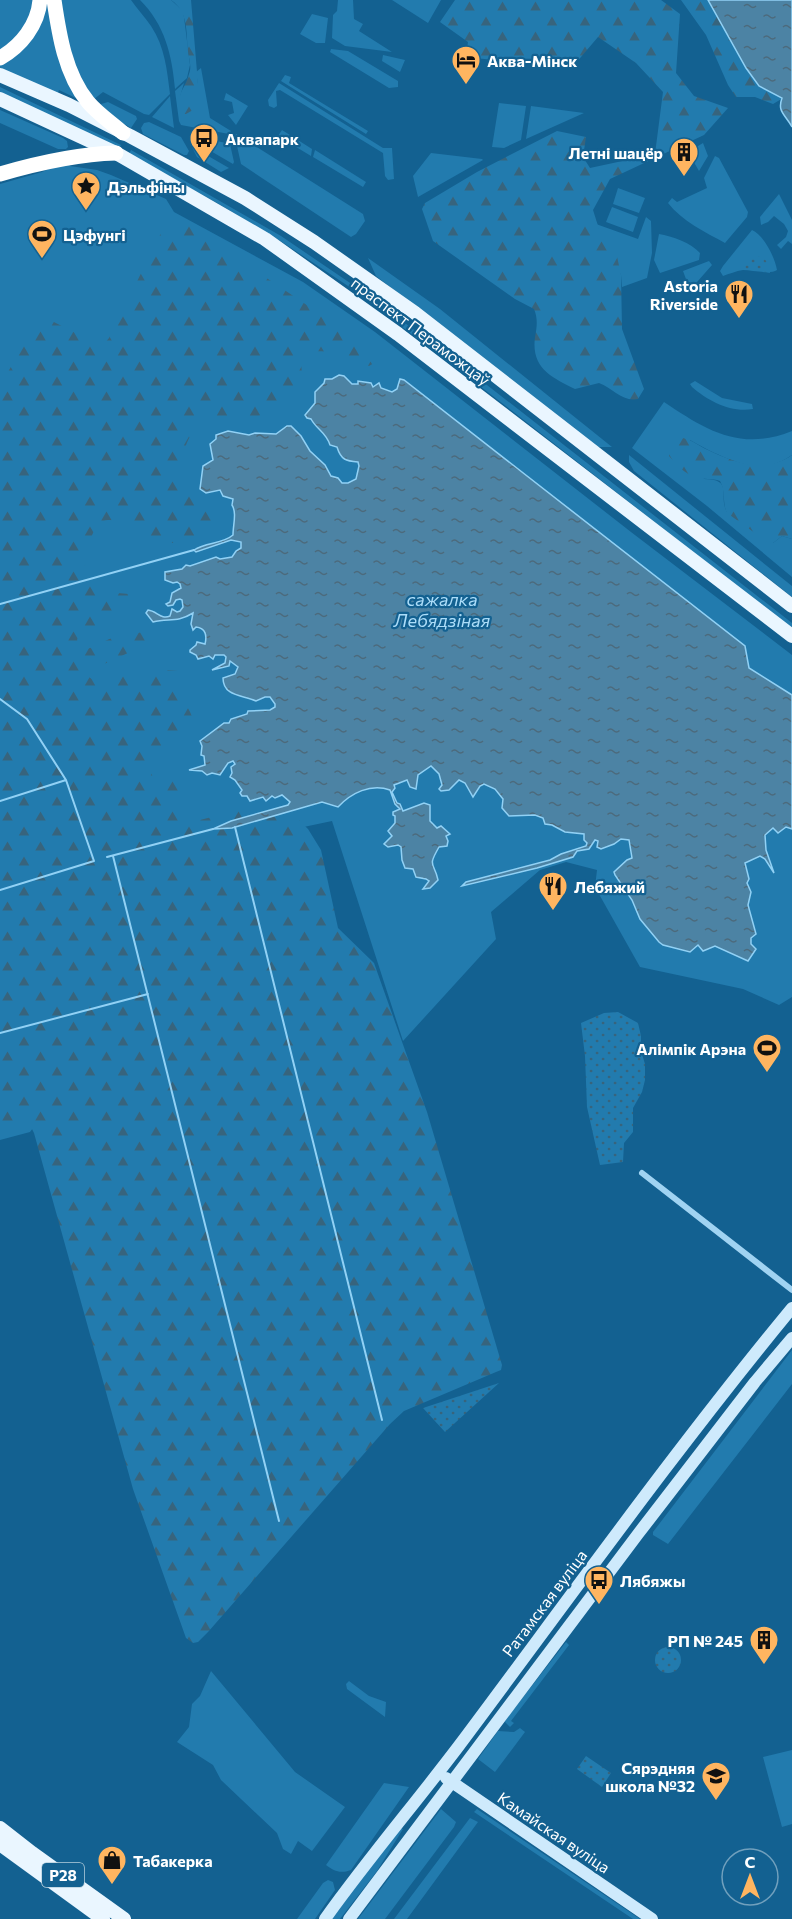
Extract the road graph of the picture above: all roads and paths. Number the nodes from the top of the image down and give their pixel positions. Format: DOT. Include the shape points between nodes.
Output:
graph roads {
  1 [pos="40,0"];
  2 [pos="54,0"];
  3 [pos="0,58"];
  4 [pos="0,75"];
  5 [pos="0,99"];
  6 [pos="123,133"];
  7 [pos="117,153"];
  8 [pos="0,174"];
  9 [pos="792,606"];
  10 [pos="792,636"];
  11 [pos="642,1173"];
  12 [pos="792,1290"];
  13 [pos="792,1308"];
  14 [pos="792,1338"];
  15 [pos="438,1772"];
  16 [pos="451,1782"];
  17 [pos="0,1828"];
  18 [pos="0,1844"];
  19 [pos="103,1919"];
  20 [pos="124,1919"];
  21 [pos="325,1919"];
  22 [pos="349,1919"];
  23 [pos="652,1919"];
  1 -- 3 [label="highway" via="34,21 20,44"];
  2 -- 6 [label="highway" via="62,46 76,84 89,104"];
  4 -- 6 [label="main road, праспект Пераможцаў"];
  5 -- 7 [label="main road, праспект Пераможцаў"];
  6 -- 9 [label="main road, праспект Пераможцаў" via="254,204 415,313"];
  7 -- 8 [label="highway" via="55,160"];
  7 -- 10 [label="main road, праспект Пераможцаў" via="265,239 338,289"];
  11 -- 12 [label="street"];
  13 -- 15 [label="main road, Ратамская вуліца" via="652,1484"];
  14 -- 16 [label="main road, Ратамская вуліца"];
  15 -- 16 [label="main road, Камайская вуліца"];
  15 -- 21 [label="main road, Ратамская вуліца"];
  16 -- 22 [label="main road, Ратамская вуліца"];
  16 -- 23 [label="main road, Камайская вуліца"];
  17 -- 20 [label="main road, Р28"];
  18 -- 19 [label="main road, Р28"];
}
